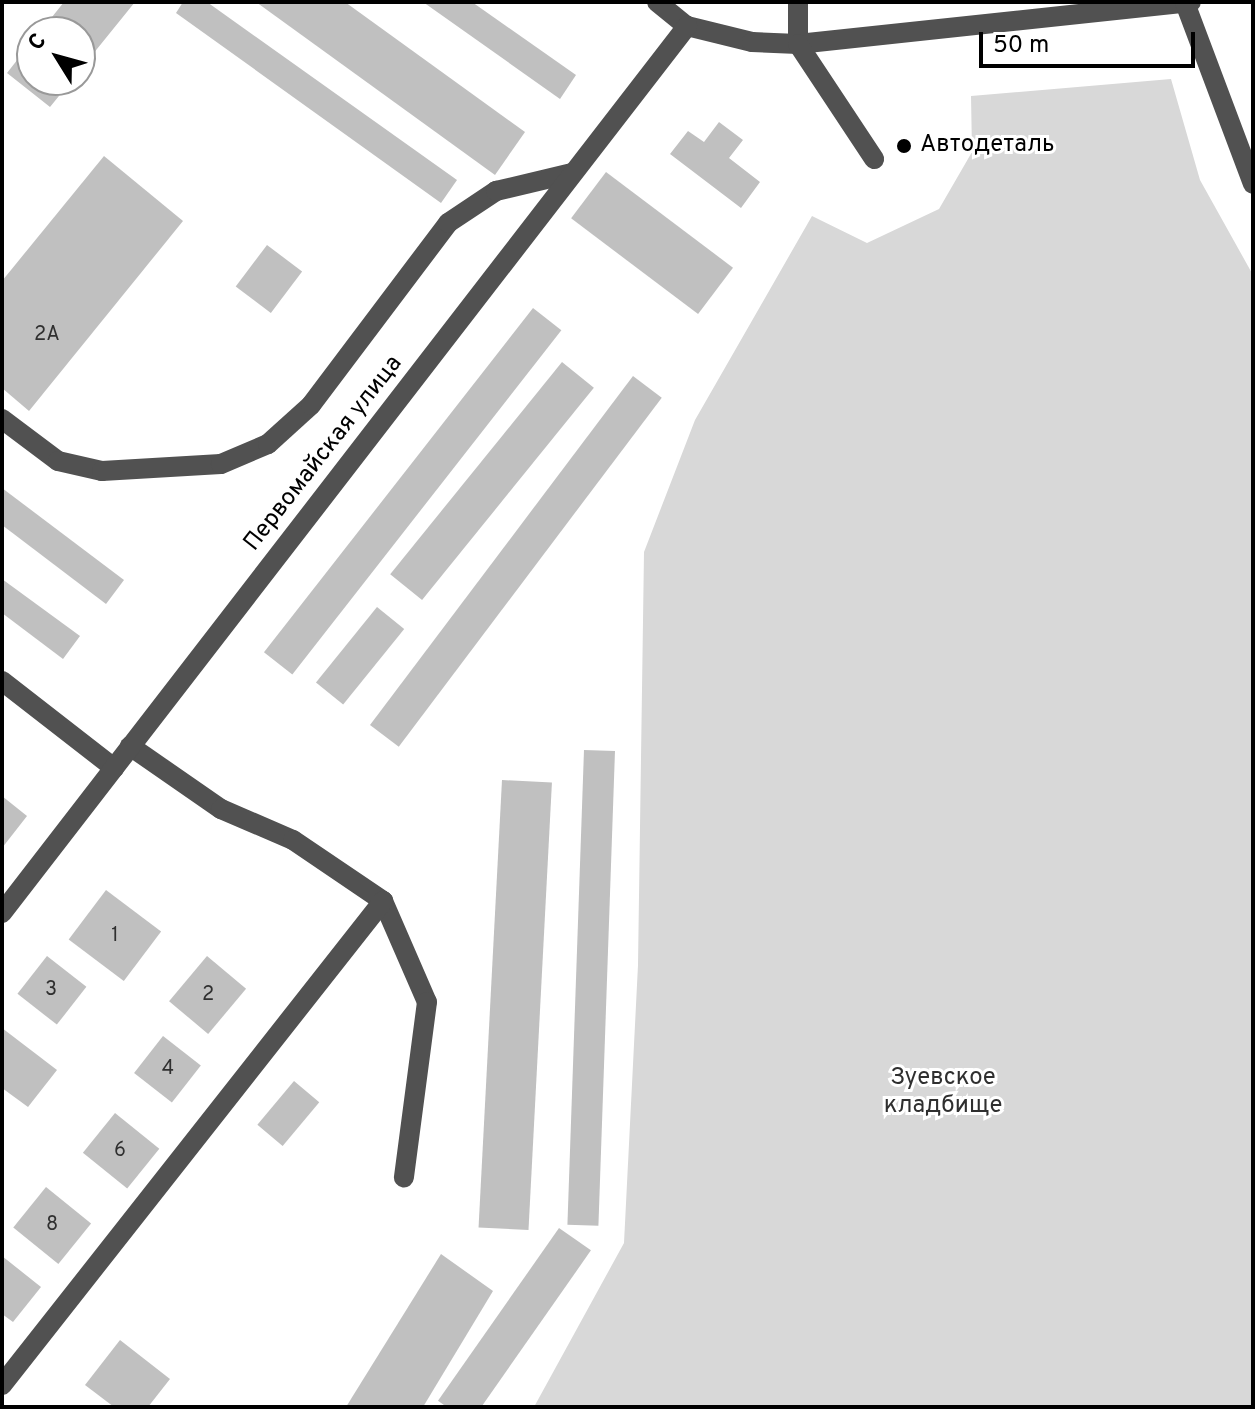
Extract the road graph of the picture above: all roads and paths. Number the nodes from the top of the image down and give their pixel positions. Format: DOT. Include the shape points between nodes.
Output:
graph roads {
  1 [pos="657,2"];
  2 [pos="798,2"];
  3 [pos="1188,3"];
  4 [pos="687,26"];
  5 [pos="798,44"];
  6 [pos="874,159"];
  7 [pos="572,173"];
  8 [pos="1253,184"];
  9 [pos="2,419"];
  10 [pos="2,681"];
  11 [pos="130,746"];
  12 [pos="114,768"];
  13 [pos="383,901"];
  14 [pos="2,913"];
  15 [pos="404,1177"];
  16 [pos="2,1385"];
  1 -- 4 [label="street"];
  2 -- 5 [label="street"];
  3 -- 5 [label="street"];
  3 -- 8 [label="street"];
  4 -- 5 [label="street" via="752,42"];
  4 -- 7 [label="street, Первомайская улица"];
  5 -- 6 [label="street"];
  7 -- 9 [label="street" via="496,191 448,223 311,405 268,444 221,464 102,471 58,461"];
  7 -- 11 [label="street, Первомайская улица"];
  10 -- 12 [label="street"];
  11 -- 12 [label="street, Первомайская улица"];
  11 -- 13 [label="street" via="221,809 293,840"];
  12 -- 14 [label="street, Первомайская улица"];
  13 -- 15 [label="street" via="427,1002"];
  13 -- 16 [label="street"];
}
